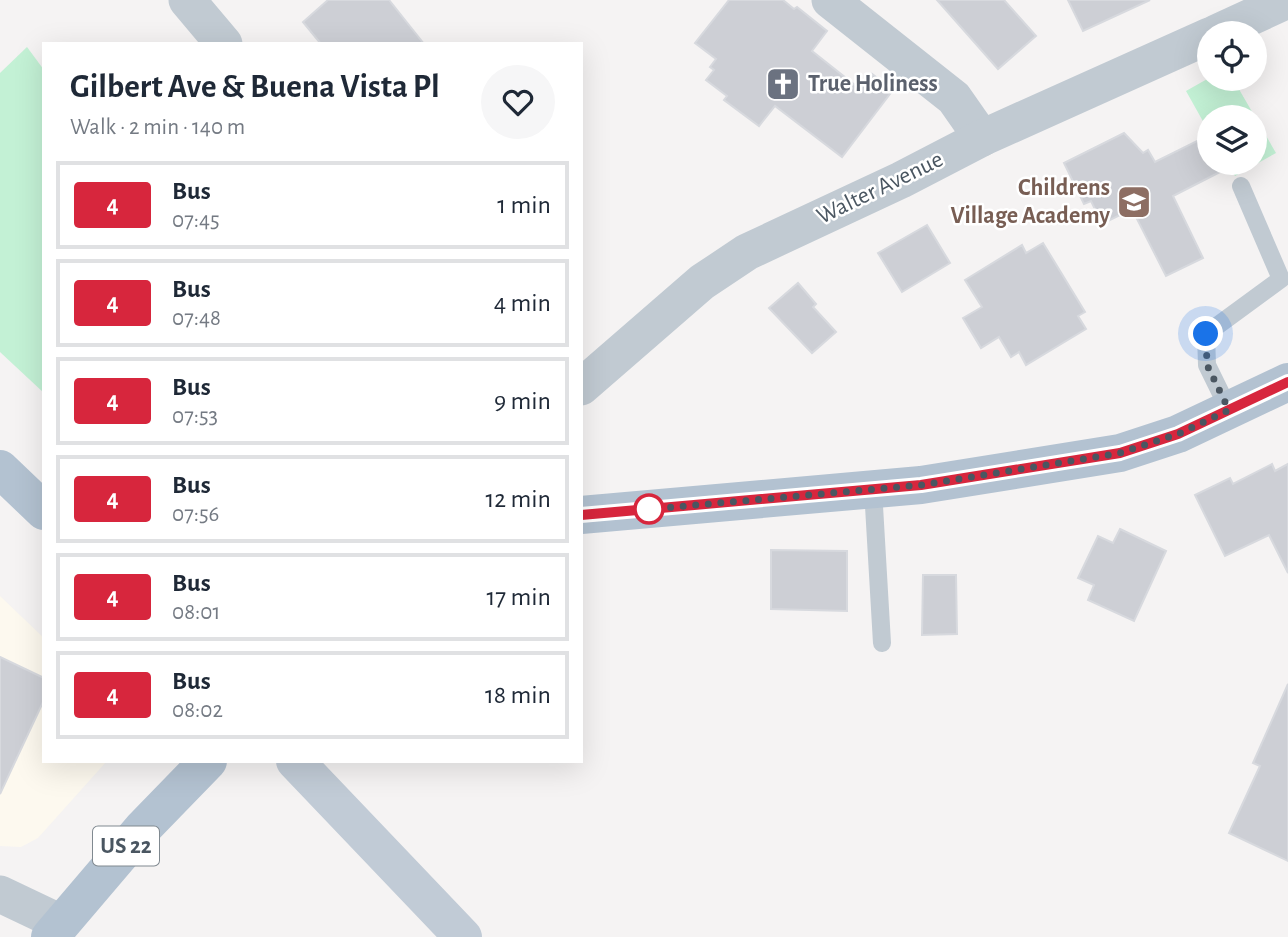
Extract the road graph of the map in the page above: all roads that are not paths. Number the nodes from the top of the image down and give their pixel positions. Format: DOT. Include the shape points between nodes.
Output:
graph roads {
  1 [pos="187,0"];
  2 [pos="830,0"];
  3 [pos="1288,0"];
  4 [pos="1242,21"];
  5 [pos="1197,41"];
  6 [pos="222,42"];
  7 [pos="982,138"];
  8 [pos="1241,187"];
  9 [pos="1288,382"];
  10 [pos="583,385"];
  11 [pos="1229,410"];
  12 [pos="0,469"];
  13 [pos="873,489"];
  14 [pos="42,509"];
  15 [pos="583,515"];
  16 [pos="882,643"];
  17 [pos="206,763"];
  18 [pos="297,763"];
  19 [pos="0,894"];
  20 [pos="56,930"];
  21 [pos="463,937"];
  1 -- 6 [label="street"];
  2 -- 7 [label="street" via="954,98"];
  3 -- 4 [label="street"];
  5 -- 7 [label="street, Walter Avenue"];
  7 -- 10 [label="street, Walter Avenue" via="747,252 702,282"];
  8 -- 11 [label="lane" via="1281,279 1206,334 1207,365"];
  9 -- 11 [label="main road"];
  11 -- 13 [label="main road" via="1178,434 1120,453"];
  12 -- 14 [label="main road"];
  13 -- 15 [label="main road"];
  13 -- 16 [label="lane"];
  17 -- 20 [label="main road, US 22" via="142,829"];
  18 -- 21 [label="main road"];
  19 -- 20 [label="street"];
}
